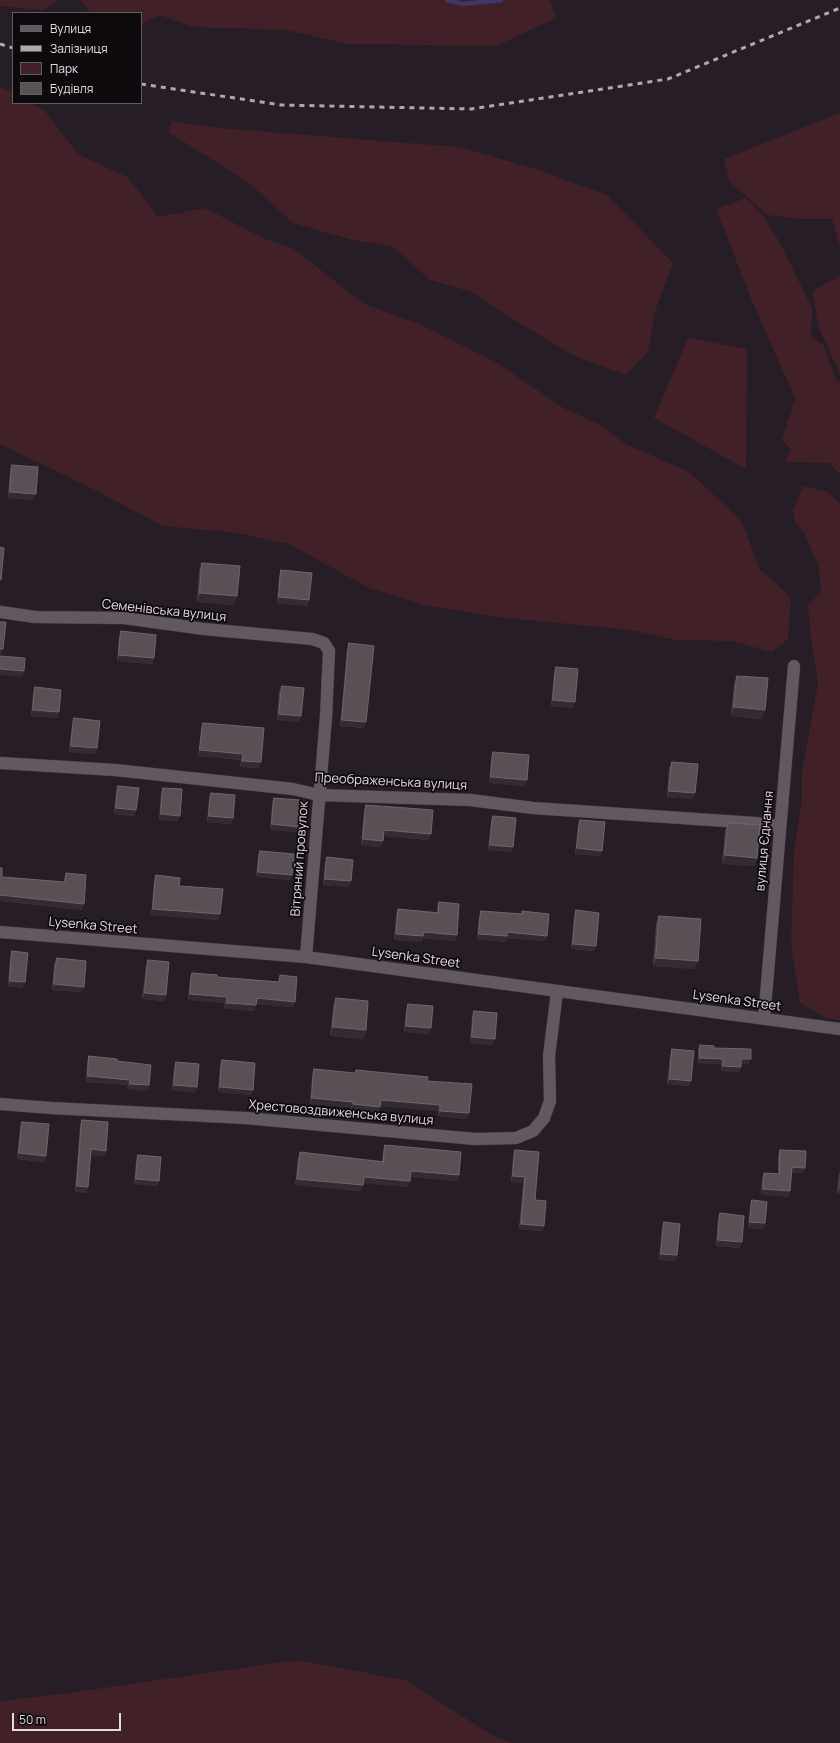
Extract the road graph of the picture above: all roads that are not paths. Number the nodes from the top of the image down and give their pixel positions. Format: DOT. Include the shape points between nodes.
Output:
graph roads {
  1 [pos="0,612"];
  2 [pos="324,643"];
  3 [pos="794,666"];
  4 [pos="0,763"];
  5 [pos="319,795"];
  6 [pos="780,826"];
  7 [pos="0,932"];
  8 [pos="306,958"];
  9 [pos="557,992"];
  10 [pos="764,1019"];
  11 [pos="840,1029"];
  12 [pos="0,1104"];
  1 -- 2 [label="street, Семенівська вулиця" via="35,617 124,618 204,630 312,639"];
  2 -- 5 [label="street, Вітряний провулок" via="329,651"];
  3 -- 6 [label="street, вулиця Єднання"];
  4 -- 5 [label="street, Преображенська вулиця" via="115,770 293,789"];
  5 -- 6 [label="street, Преображенська вулиця" via="470,800 533,808"];
  5 -- 8 [label="street, Вітряний провулок"];
  6 -- 10 [label="street, вулиця Єднання"];
  7 -- 8 [label="street, Lysenka Street"];
  8 -- 9 [label="street, Lysenka Street"];
  9 -- 10 [label="street, Lysenka Street"];
  9 -- 12 [label="street, Хрестовоздвиженська вулиця" via="548,1056 550,1100 544,1118 533,1132 516,1138 475,1139 245,1118"];
  10 -- 11 [label="street, Lysenka Street"];
}
